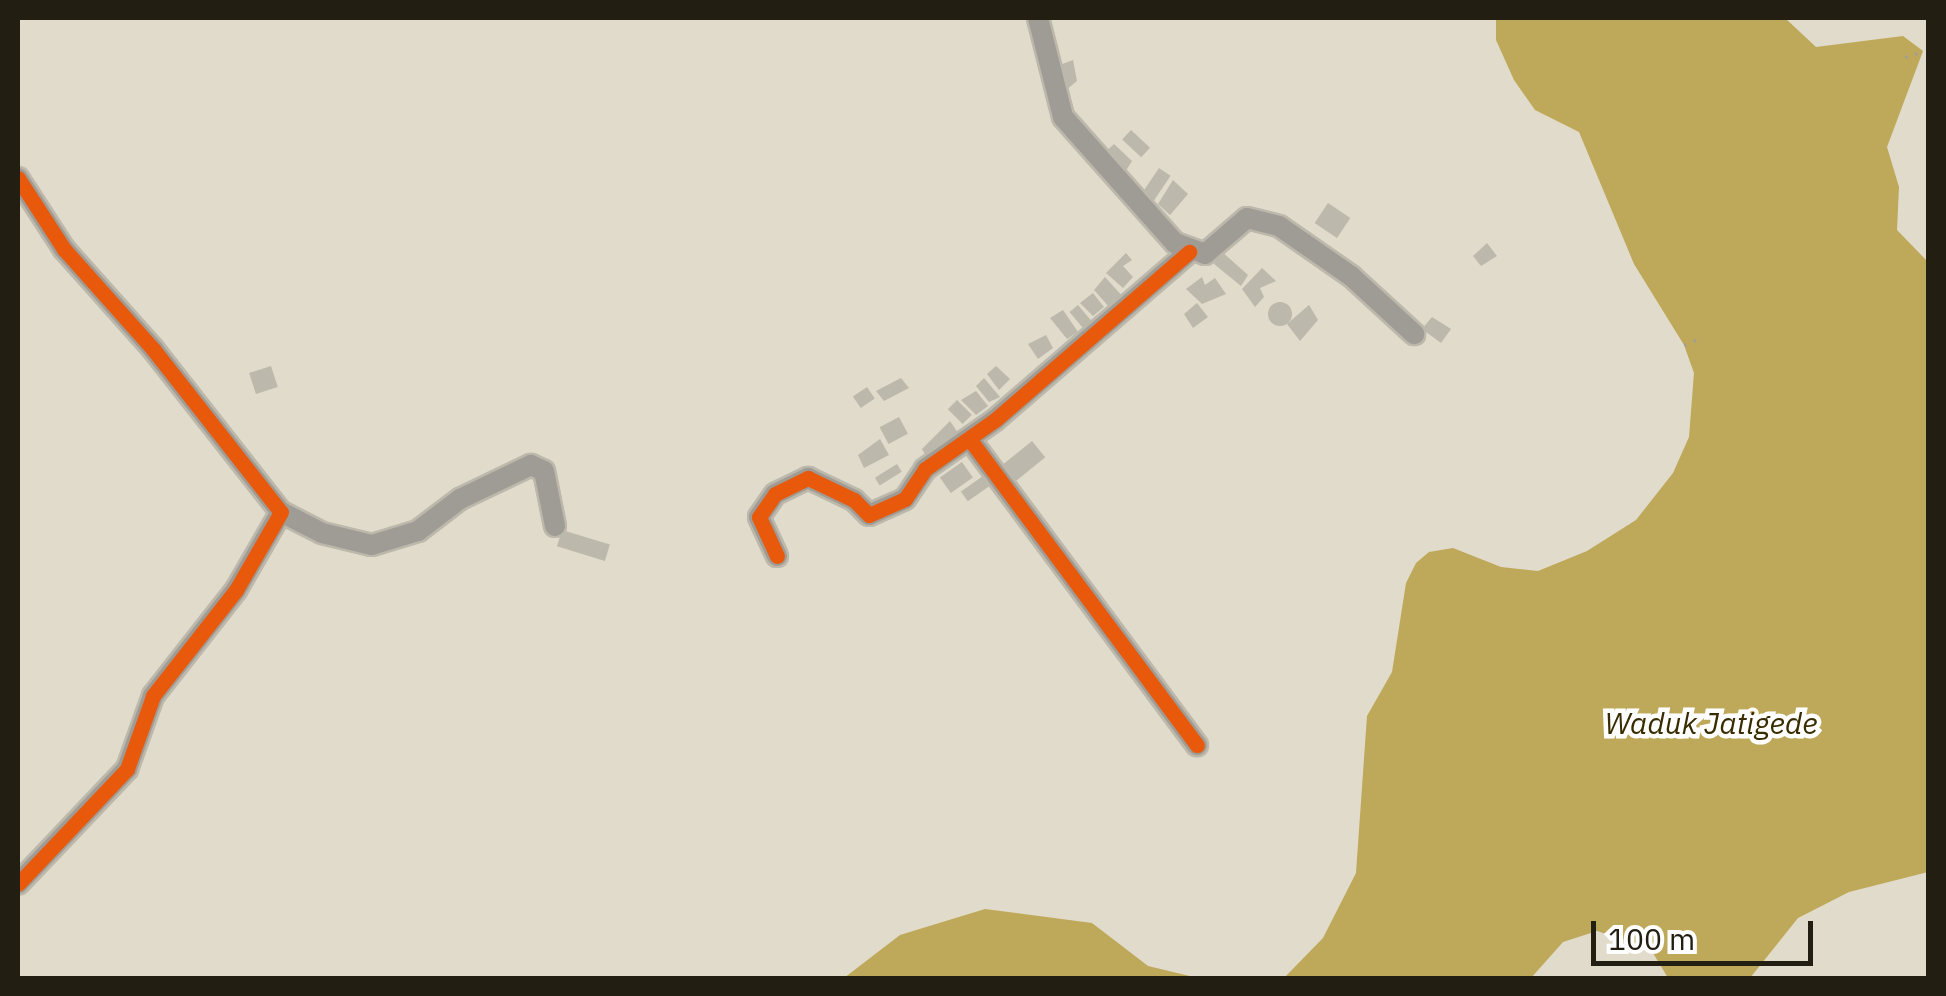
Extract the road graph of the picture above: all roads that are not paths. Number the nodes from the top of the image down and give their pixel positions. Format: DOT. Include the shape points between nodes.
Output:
graph roads {
  1 [pos="1038,18"];
  2 [pos="18,178"];
  3 [pos="1189,252"];
  4 [pos="1414,334"];
  5 [pos="970,440"];
  6 [pos="281,512"];
  7 [pos="556,526"];
  8 [pos="778,556"];
  9 [pos="1197,745"];
  10 [pos="18,884"];
  1 -- 3 [label="street" via="1063,117 1136,207"];
  2 -- 6 [label="street" via="64,250 153,348"];
  3 -- 4 [label="street" via="1205,254 1248,218 1280,226 1351,276"];
  3 -- 5 [label="street"];
  5 -- 8 [label="street" via="926,469 905,499 879,514 869,515 854,500 808,478 776,494 759,516"];
  5 -- 9 [label="street"];
  6 -- 7 [label="street" via="343,540 383,543 418,531 460,499 531,465 544,471"];
  6 -- 10 [label="street" via="236,590 152,696 127,770"];
}
